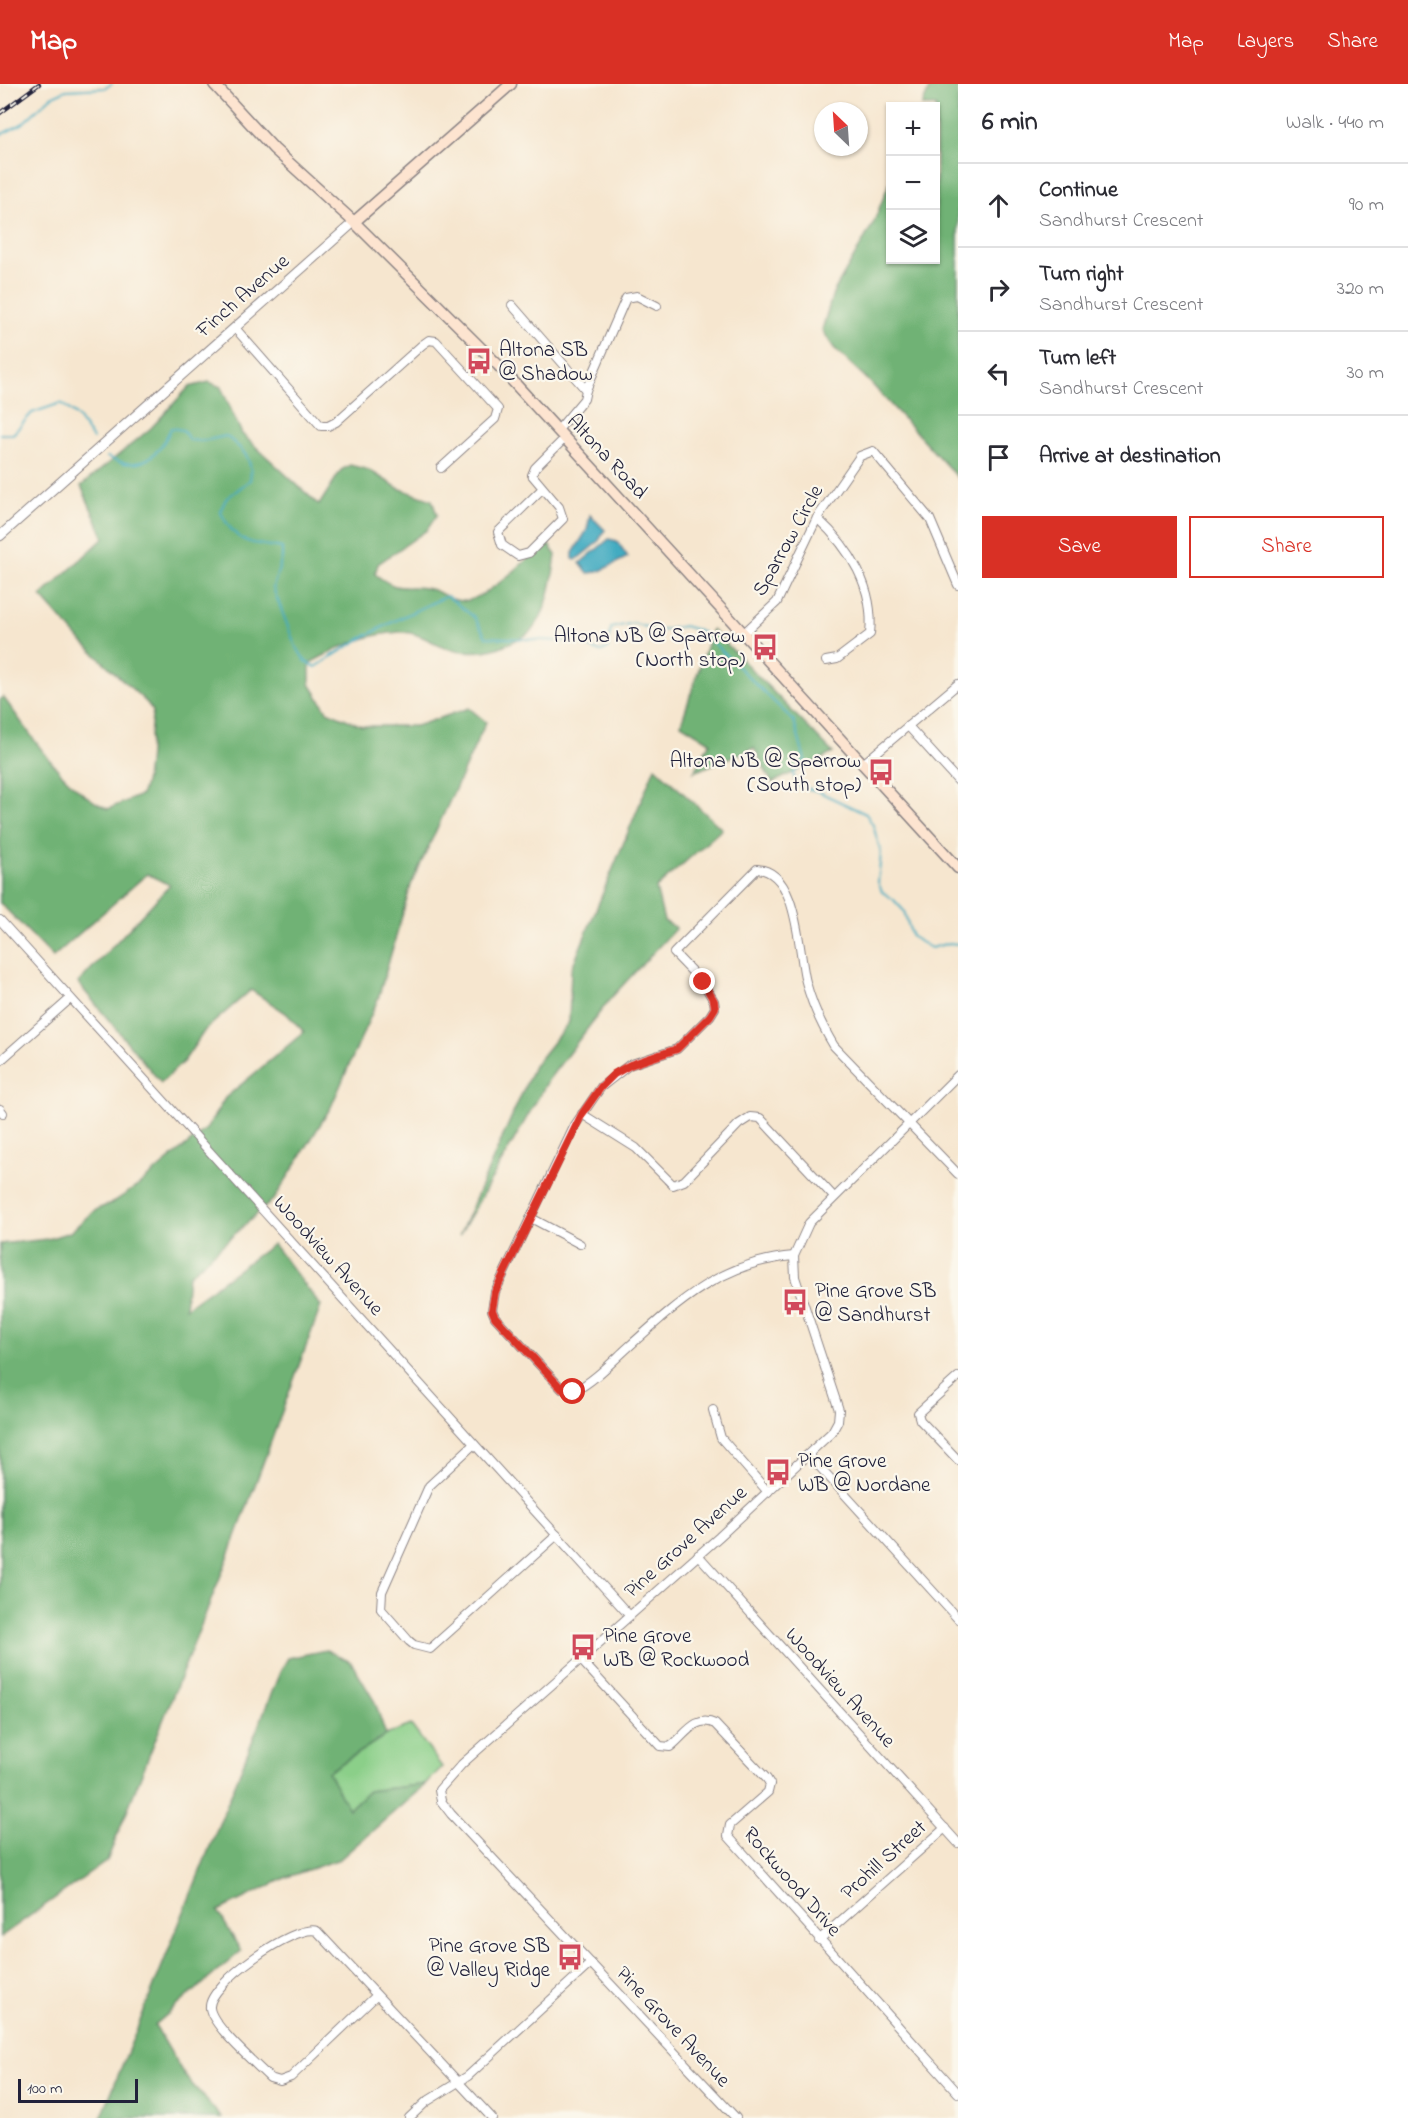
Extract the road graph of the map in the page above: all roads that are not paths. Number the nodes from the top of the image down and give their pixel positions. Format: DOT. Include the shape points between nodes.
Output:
graph roads {
  1 [pos="214,84"];
  2 [pos="504,86"];
  3 [pos="354,222"];
  4 [pos="512,305"];
  5 [pos="657,306"];
  6 [pos="235,328"];
  7 [pos="586,390"];
  8 [pos="562,434"];
  9 [pos="441,468"];
  10 [pos="542,489"];
  11 [pos="817,518"];
  12 [pos="0,536"];
  13 [pos="958,585"];
  14 [pos="744,633"];
  15 [pos="825,661"];
  16 [pos="958,684"];
  17 [pos="908,726"];
  18 [pos="864,763"];
  19 [pos="958,781"];
  20 [pos="958,868"];
  21 [pos="0,920"];
  22 [pos="70,999"];
  23 [pos="0,1061"];
  24 [pos="958,1075"];
  25 [pos="582,1114"];
  26 [pos="909,1124"];
  27 [pos="958,1174"];
  28 [pos="833,1196"];
  29 [pos="531,1218"];
  30 [pos="580,1244"];
  31 [pos="794,1256"];
  32 [pos="958,1377"];
  33 [pos="714,1410"];
  34 [pos="474,1444"];
  35 [pos="809,1455"];
  36 [pos="958,1460"];
  37 [pos="768,1492"];
  38 [pos="557,1535"];
  39 [pos="698,1555"];
  40 [pos="629,1615"];
  41 [pos="958,1619"];
  42 [pos="581,1660"];
  43 [pos="945,1828"];
  44 [pos="958,1843"];
  45 [pos="819,1940"];
  46 [pos="591,1963"];
  47 [pos="376,1996"];
  48 [pos="458,2081"];
  49 [pos="958,2093"];
  50 [pos="409,2118"];
  51 [pos="492,2118"];
  52 [pos="736,2118"];
  1 -- 3 [label="main road, Altona Road" via="274,149"];
  2 -- 3 [label="main road, Finch Avenue"];
  3 -- 6 [label="street, Finch Avenue"];
  3 -- 8 [label="main road, Altona Road"];
  4 -- 7 [label="street"];
  5 -- 7 [label="street" via="638,296 626,298"];
  6 -- 9 [label="street" via="321,426 336,422 422,345 436,341 498,409 495,419"];
  6 -- 12 [label="street, Finch Avenue"];
  7 -- 8 [label="street"];
  8 -- 10 [label="street" via="535,468 533,479"];
  8 -- 14 [label="main road, Altona Road"];
  10 -- 10 [label="street" via="559,507 563,519 529,553 518,556 502,545 498,532"];
  11 -- 13 [label="street, Sparrow Circle" via="860,456 873,452 930,519"];
  11 -- 14 [label="street, Sparrow Circle" via="777,602"];
  11 -- 15 [label="street" via="851,554 872,616 870,634 837,659"];
  14 -- 18 [label="main road, Altona Road"];
  16 -- 17 [label="street"];
  17 -- 18 [label="street"];
  17 -- 19 [label="street"];
  18 -- 20 [label="main road, Altona Road"];
  21 -- 22 [label="street, Woodview Avenue"];
  22 -- 23 [label="street"];
  22 -- 34 [label="street, Woodview Avenue"];
  24 -- 26 [label="street"];
  25 -- 26 [label="street" via="614,1074 677,1049 710,1016 714,1001 703,982 674,953 757,869 764,869 775,878 793,908 805,979 822,1026 834,1046"];
  25 -- 28 [label="street" via="636,1148 673,1185 684,1182 739,1124 750,1117 759,1118"];
  25 -- 29 [label="street"];
  26 -- 27 [label="street"];
  26 -- 28 [label="street"];
  28 -- 31 [label="street" via="809,1223"];
  29 -- 30 [label="street"];
  29 -- 31 [label="street" via="495,1292 492,1310 562,1389 573,1392 673,1306 705,1284 742,1267"];
  31 -- 35 [label="street, Pine Grove Avenue" via="795,1277 839,1410 837,1426"];
  32 -- 36 [label="street" via="918,1413 920,1420"];
  33 -- 37 [label="street" via="721,1438"];
  34 -- 38 [label="street, Woodview Avenue"];
  34 -- 38 [label="street" via="429,1486 382,1592 381,1609 410,1641 430,1649"];
  35 -- 37 [label="street, Pine Grove Avenue"];
  35 -- 41 [label="street"];
  37 -- 39 [label="street, Pine Grove Avenue"];
  38 -- 40 [label="street, Woodview Avenue"];
  39 -- 40 [label="street, Pine Grove Avenue"];
  39 -- 43 [label="street, Woodview Avenue"];
  40 -- 42 [label="street, Pine Grove Avenue"];
  42 -- 45 [label="street, Rockwood Drive" via="660,1746 670,1747 698,1721 706,1720 715,1724 767,1779 768,1792 730,1825 728,1836"];
  42 -- 46 [label="street, Pine Grove Avenue" via="462,1764 439,1790 441,1801 451,1814"];
  43 -- 44 [label="street, Woodview Avenue"];
  43 -- 45 [label="street, Prohill Street"];
  45 -- 49 [label="street, Rockwood Drive"];
  46 -- 48 [label="street"];
  46 -- 52 [label="street, Pine Grove Avenue"];
  47 -- 47 [label="street" via="310,1928 260,1953 221,1986 209,2004 213,2018 270,2078 280,2081 291,2077"];
  47 -- 48 [label="street"];
  48 -- 50 [label="street"];
  48 -- 51 [label="street"];
}
